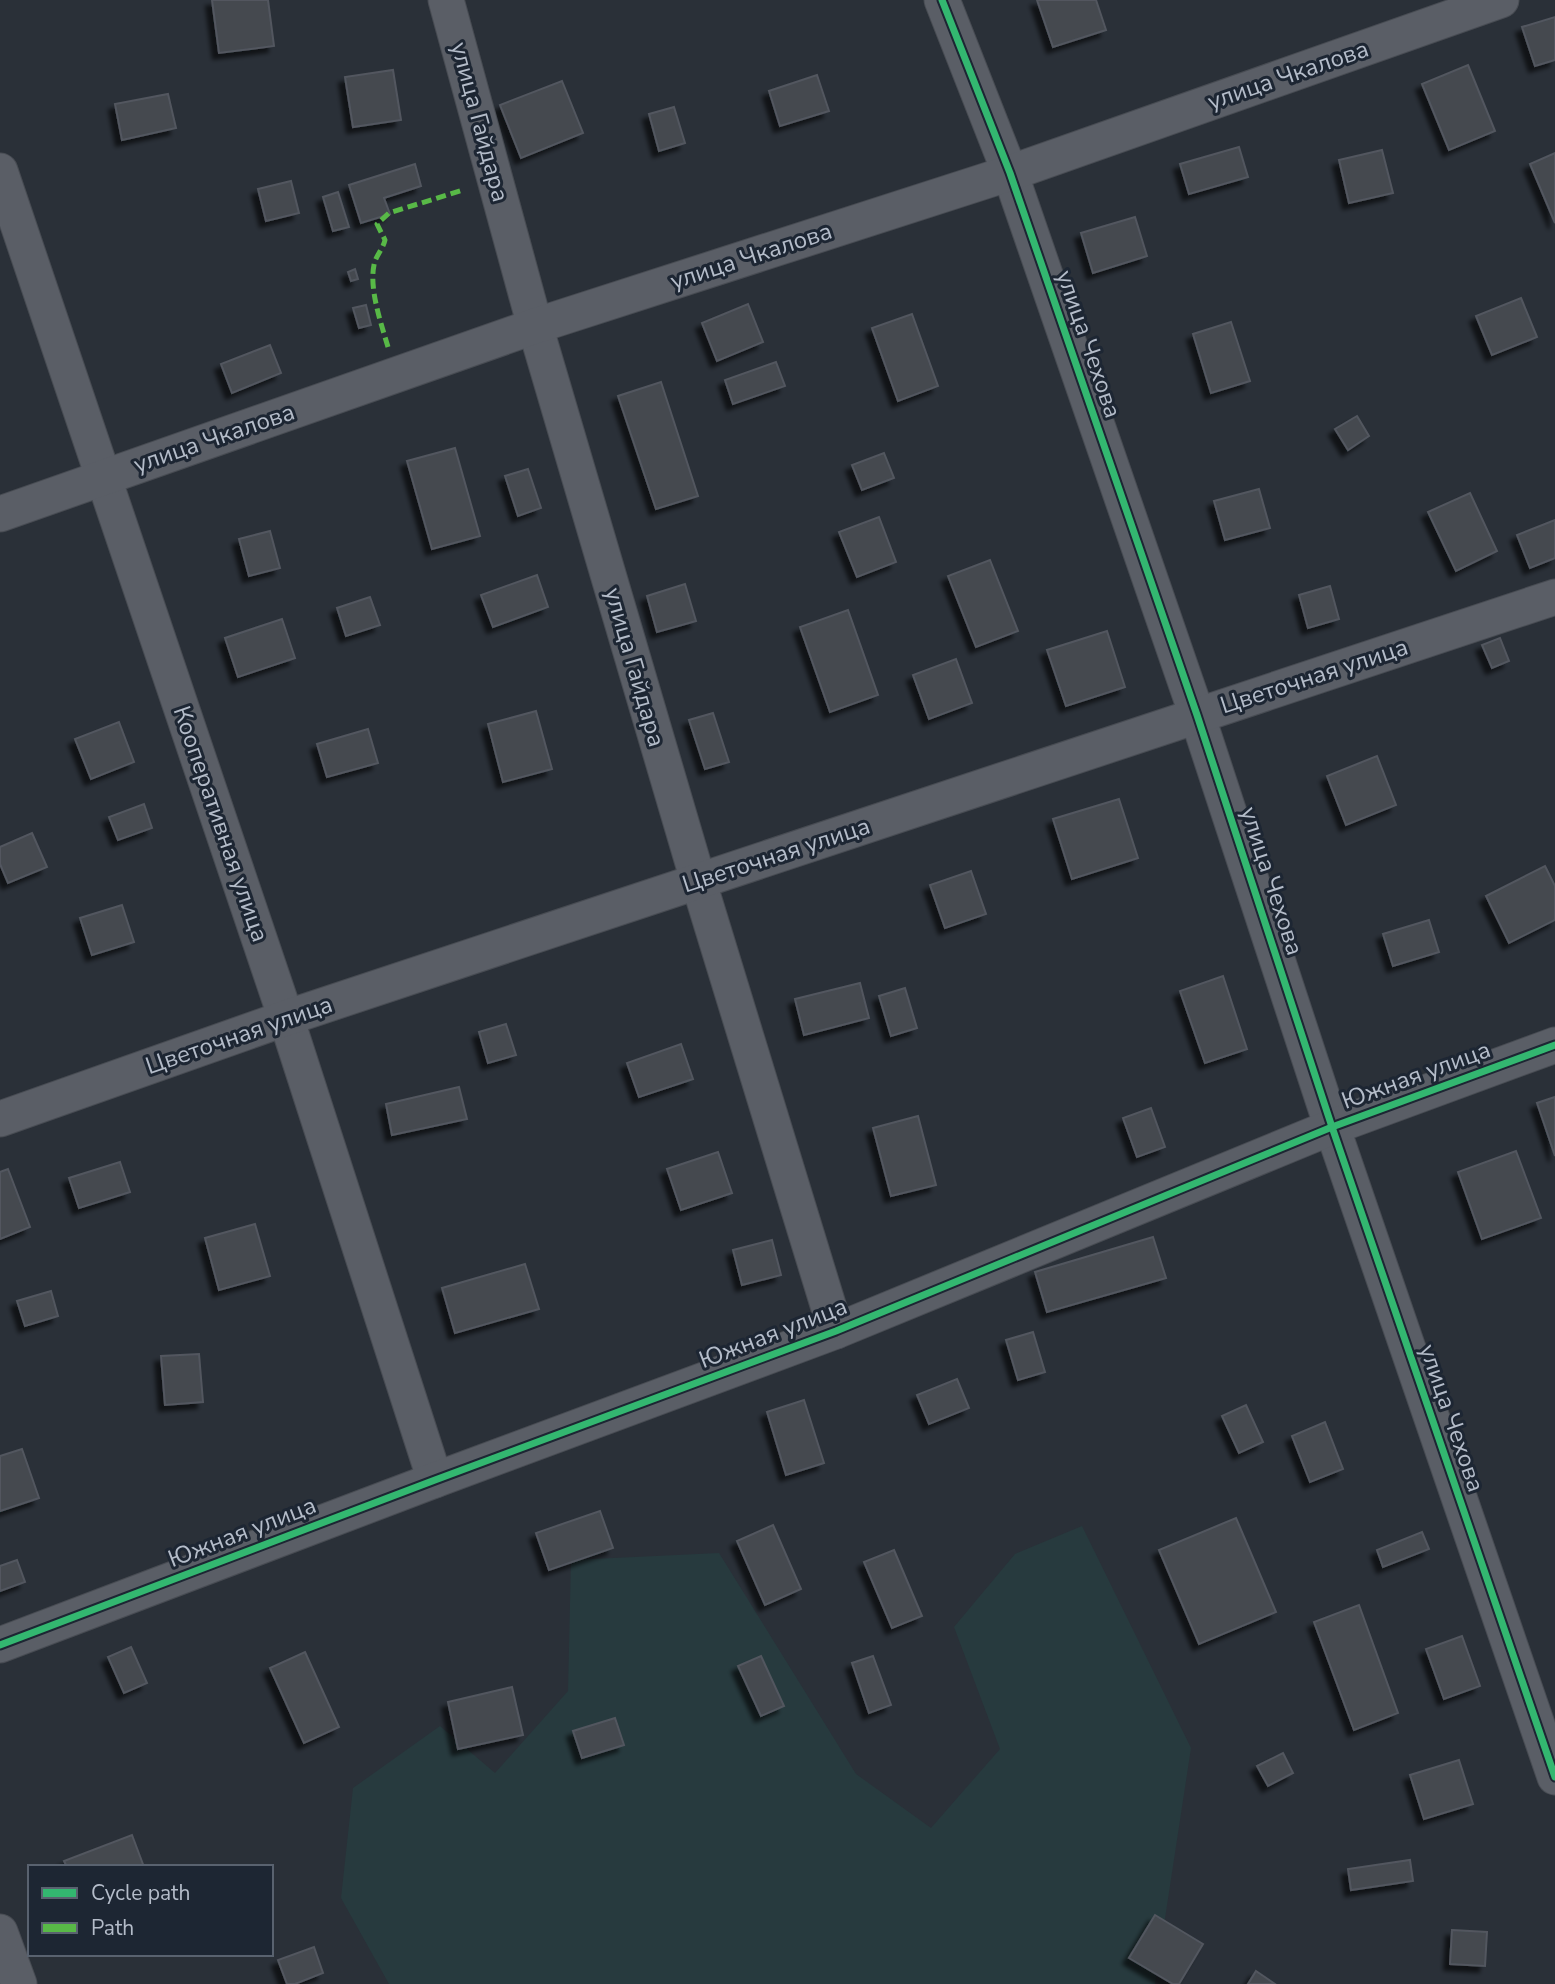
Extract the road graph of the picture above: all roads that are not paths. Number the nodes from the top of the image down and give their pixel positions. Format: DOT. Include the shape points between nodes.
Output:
graph roads {
  1 [pos="446,0"];
  2 [pos="942,0"];
  3 [pos="1502,0"];
  4 [pos="0,172"];
  5 [pos="1010,173"];
  6 [pos="535,326"];
  7 [pos="104,477"];
  8 [pos="0,514"];
  9 [pos="1555,597"];
  10 [pos="1197,715"];
  11 [pos="698,880"];
  12 [pos="286,1018"];
  13 [pos="1555,1045"];
  14 [pos="0,1119"];
  15 [pos="1332,1127"];
  16 [pos="836,1331"];
  17 [pos="435,1480"];
  18 [pos="0,1645"];
  19 [pos="1555,1777"];
  20 [pos="0,1932"];
  21 [pos="19,1984"];
  1 -- 6 [label="street, улица Гайдара"];
  2 -- 5 [label="street, улица Чехова"];
  3 -- 5 [label="street, улица Чкалова"];
  4 -- 7 [label="street, Кооперативная улица"];
  5 -- 6 [label="street, улица Чкалова"];
  5 -- 10 [label="street, улица Чехова"];
  6 -- 7 [label="street, улица Чкалова"];
  6 -- 11 [label="street, улица Гайдара"];
  7 -- 8 [label="street, улица Чкалова"];
  7 -- 12 [label="street, Кооперативная улица"];
  9 -- 10 [label="street, Цветочная улица"];
  10 -- 11 [label="street, Цветочная улица"];
  10 -- 15 [label="street, улица Чехова"];
  11 -- 12 [label="street, Цветочная улица"];
  11 -- 16 [label="street, улица Гайдара"];
  12 -- 14 [label="street, Цветочная улица"];
  12 -- 17 [label="street, Кооперативная улица"];
  13 -- 15 [label="street, Южная улица"];
  15 -- 16 [label="street, Южная улица"];
  15 -- 19 [label="street, улица Чехова"];
  16 -- 17 [label="street, Южная улица"];
  17 -- 18 [label="street, Южная улица"];
  20 -- 21 [label="street"];
}
